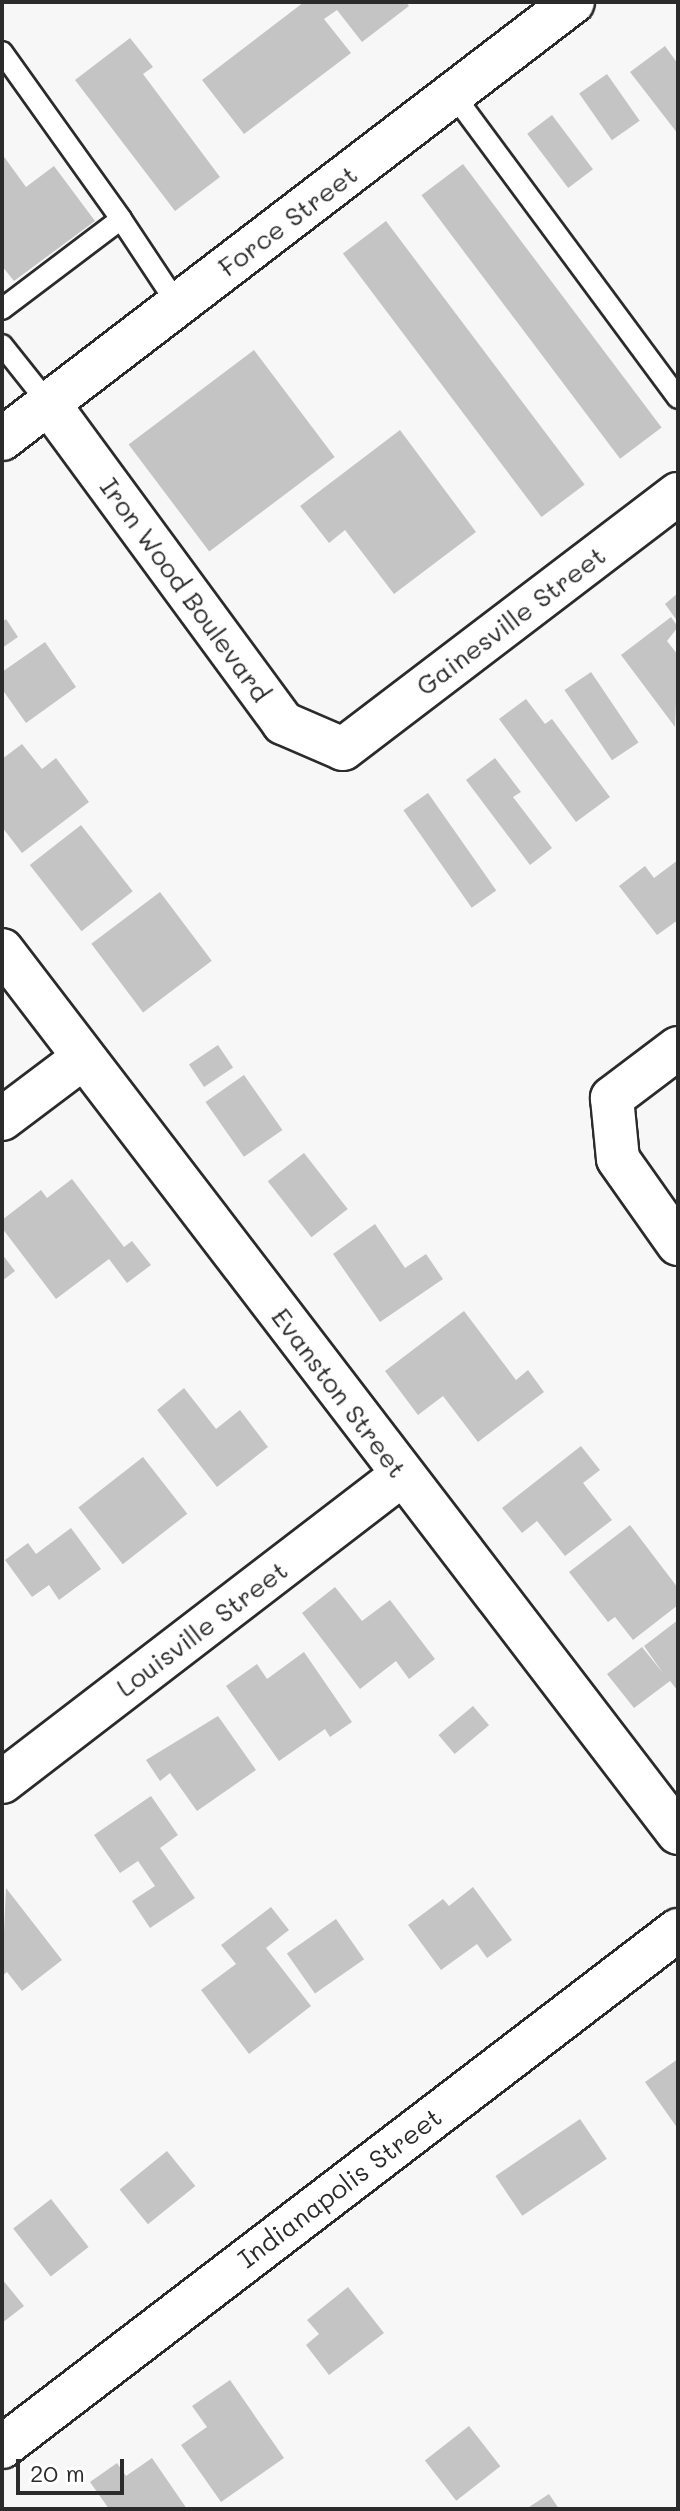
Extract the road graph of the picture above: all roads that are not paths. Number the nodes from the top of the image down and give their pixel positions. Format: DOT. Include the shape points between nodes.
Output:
graph roads {
  1 [pos="573,2"];
  2 [pos="2,52"];
  3 [pos="453,94"];
  4 [pos="121,219"];
  5 [pos="178,305"];
  6 [pos="2,309"];
  7 [pos="2,345"];
  8 [pos="678,398"];
  9 [pos="49,404"];
  10 [pos="2,439"];
  11 [pos="678,494"];
  12 [pos="343,749"];
  13 [pos="2,950"];
  14 [pos="678,1048"];
  15 [pos="83,1058"];
  16 [pos="2,1119"];
  17 [pos="678,1244"];
  18 [pos="402,1475"];
  19 [pos="2,1782"];
  20 [pos="678,1833"];
  21 [pos="678,1930"];
  22 [pos="2,2447"];
  1 -- 3 [label="street, Force Street"];
  2 -- 4 [label="lane"];
  3 -- 5 [label="street, Force Street"];
  3 -- 8 [label="lane"];
  4 -- 5 [label="lane"];
  4 -- 6 [label="lane"];
  5 -- 9 [label="street, Force Street"];
  7 -- 9 [label="lane"];
  9 -- 10 [label="street, Force Street"];
  9 -- 12 [label="street, Iron Wood Boulevard" via="283,723"];
  11 -- 12 [label="street, Gainesville Street"];
  13 -- 15 [label="street, Evanston Street"];
  14 -- 17 [label="street" via="612,1098 618,1159"];
  15 -- 16 [label="street"];
  15 -- 18 [label="street, Evanston Street"];
  18 -- 19 [label="street, Louisville Street"];
  18 -- 20 [label="street, Evanston Street"];
  21 -- 22 [label="street, Indianapolis Street"];
}
